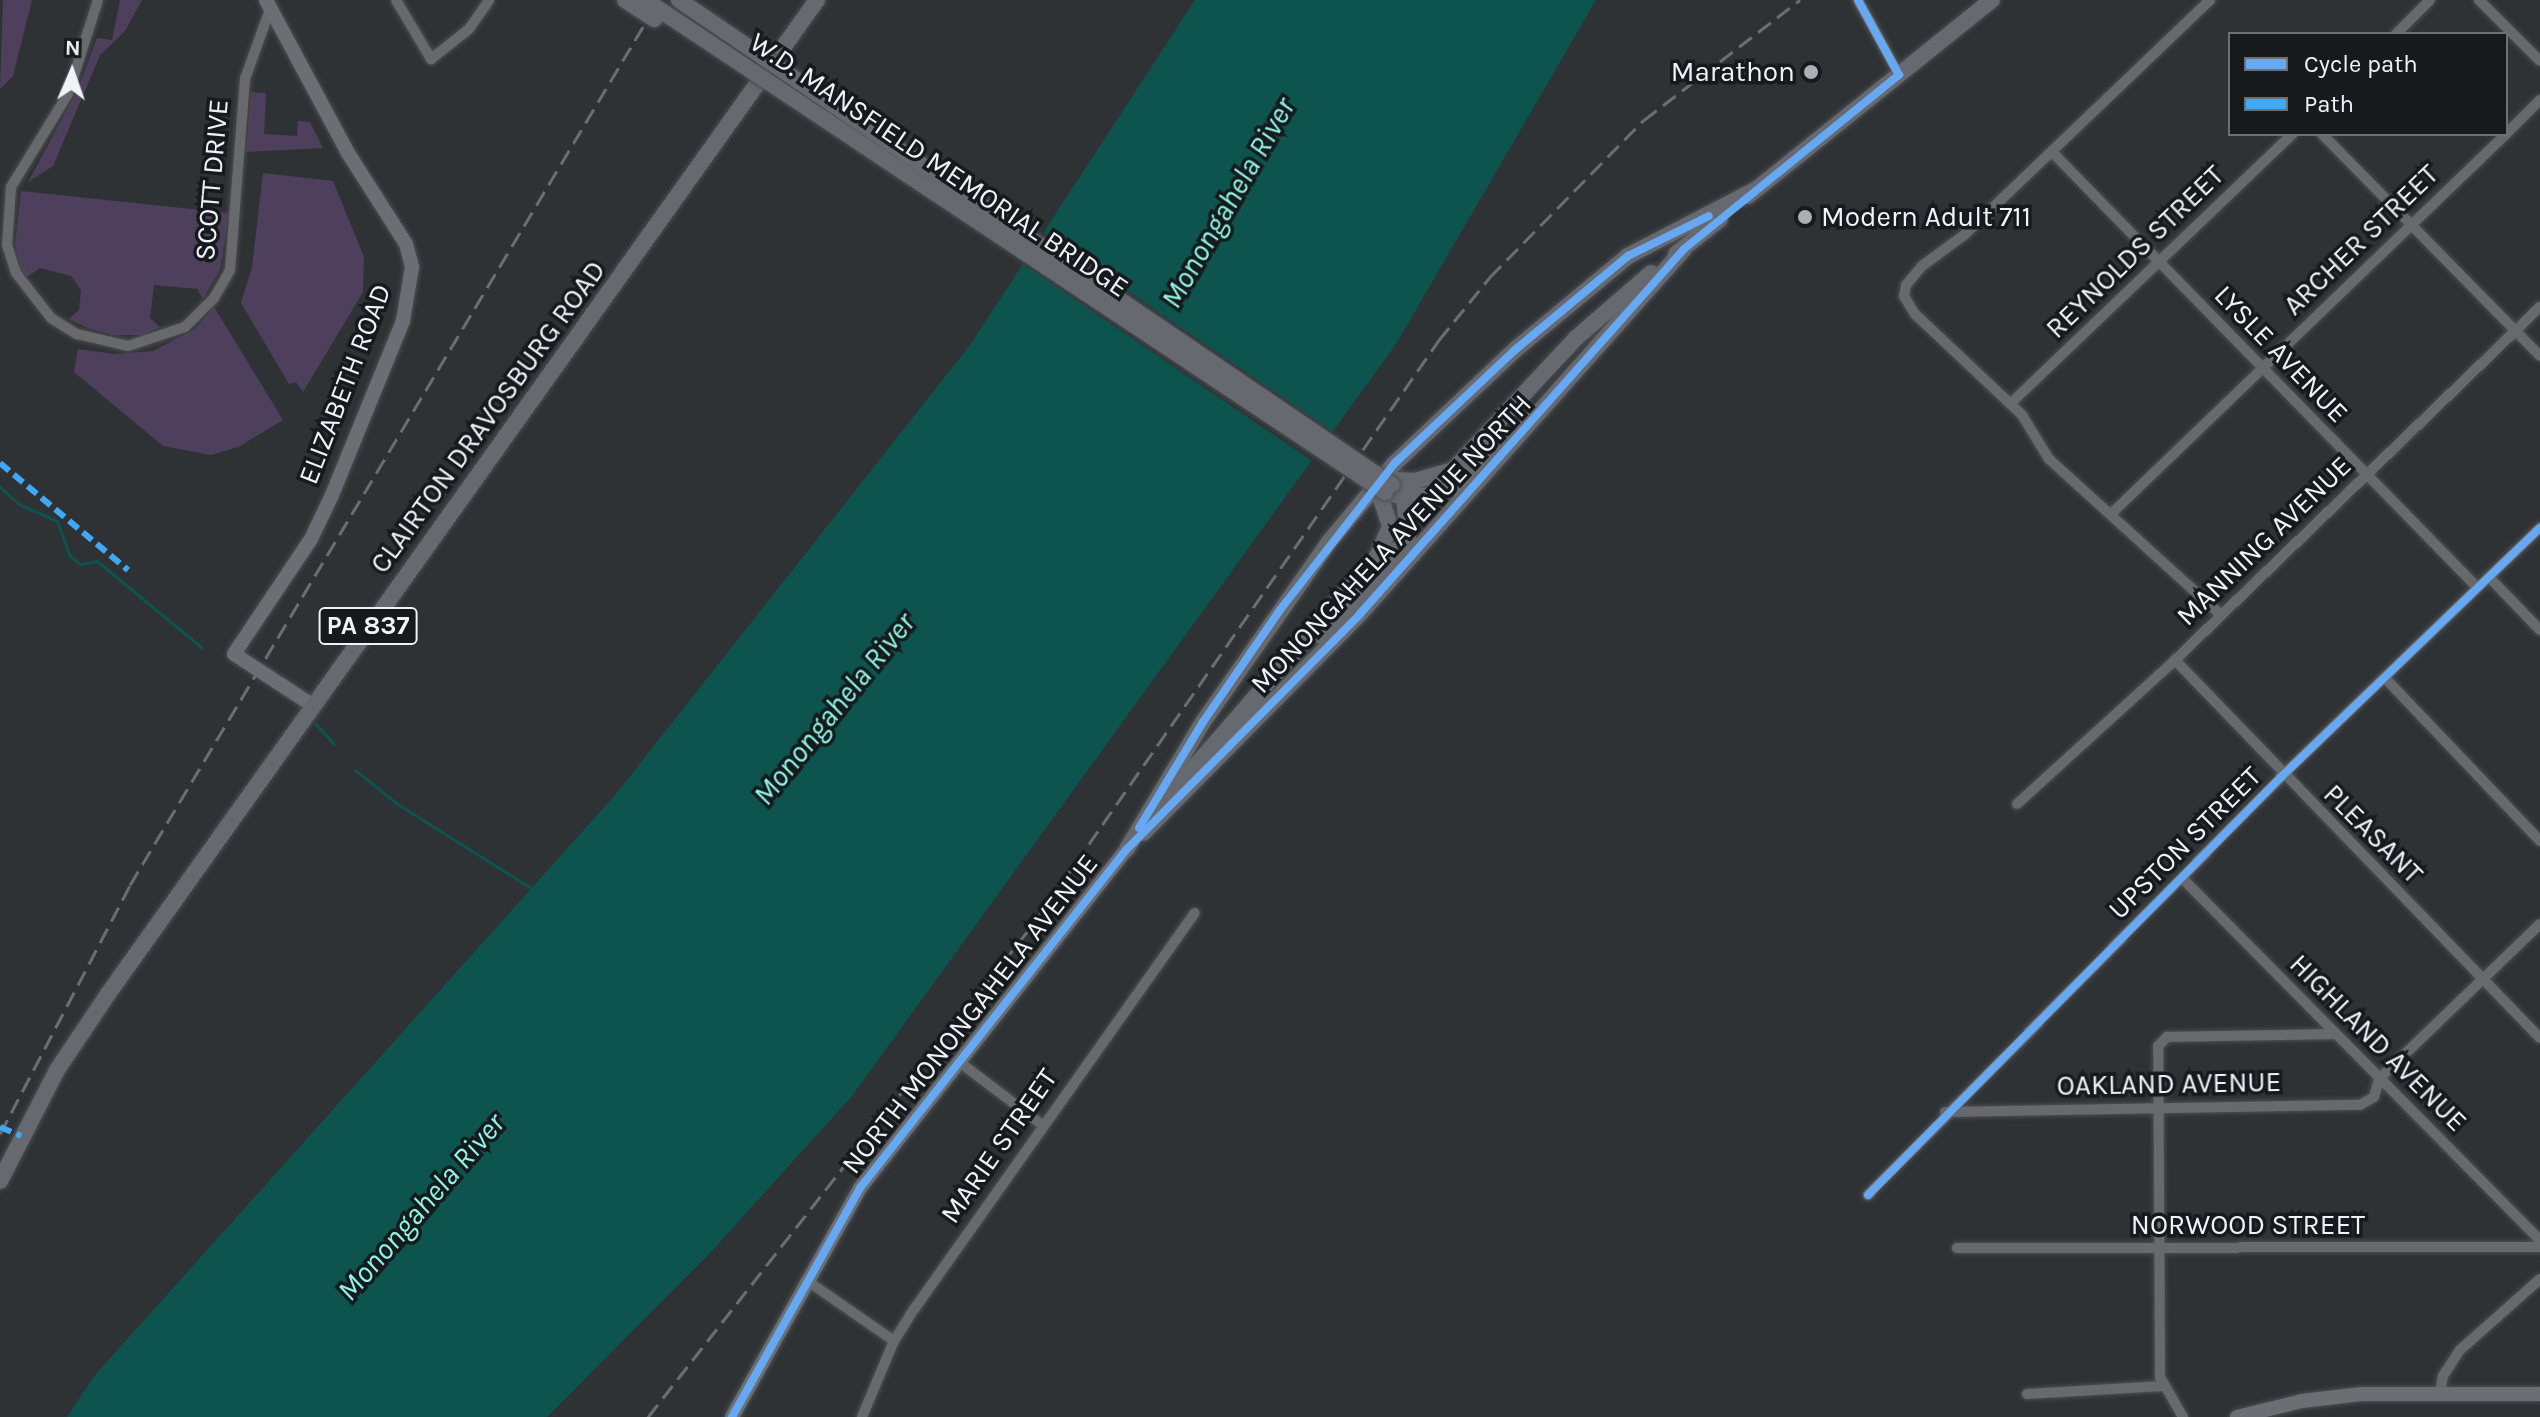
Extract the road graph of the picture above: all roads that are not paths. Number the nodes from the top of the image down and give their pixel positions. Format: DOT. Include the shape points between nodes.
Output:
graph roads {
  1 [pos="98,0"];
  2 [pos="489,0"];
  3 [pos="625,0"];
  4 [pos="645,0"];
  5 [pos="679,0"];
  6 [pos="817,0"];
  7 [pos="1858,0"];
  8 [pos="1992,0"];
  9 [pos="2210,0"];
  10 [pos="2430,0"];
  11 [pos="2479,0"];
  12 [pos="400,1"];
  13 [pos="268,4"];
  14 [pos="2398,32"];
  15 [pos="2540,61"];
  16 [pos="1899,75"];
  17 [pos="764,84"];
  18 [pos="2540,100"];
  19 [pos="2508,132"];
  20 [pos="2291,136"];
  21 [pos="2324,136"];
  22 [pos="2504,136"];
  23 [pos="2052,152"];
  24 [pos="1755,190"];
  25 [pos="2411,227"];
  26 [pos="1684,249"];
  27 [pos="2159,263"];
  28 [pos="2540,307"];
  29 [pos="1623,314"];
  30 [pos="2515,331"];
  31 [pos="2540,356"];
  32 [pos="2263,367"];
  33 [pos="2010,404"];
  34 [pos="1366,474"];
  35 [pos="2365,477"];
  36 [pos="1392,490"];
  37 [pos="2111,514"];
  38 [pos="2540,528"];
  39 [pos="2489,577"];
  40 [pos="2477,587"];
  41 [pos="2221,615"];
  42 [pos="2540,630"];
  43 [pos="2175,660"];
  44 [pos="2385,678"];
  45 [pos="312,705"];
  46 [pos="1217,759"];
  47 [pos="2282,776"];
  48 [pos="2017,804"];
  49 [pos="2540,841"];
  50 [pos="1127,849"];
  51 [pos="2182,878"];
  52 [pos="1195,913"];
  53 [pos="2540,924"];
  54 [pos="2483,979"];
  55 [pos="2335,1034"];
  56 [pos="2540,1038"];
  57 [pos="962,1064"];
  58 [pos="2379,1079"];
  59 [pos="2157,1109"];
  60 [pos="1945,1112"];
  61 [pos="1041,1124"];
  62 [pos="0,1181"];
  63 [pos="1868,1195"];
  64 [pos="2540,1240"];
  65 [pos="2540,1247"];
  66 [pos="1957,1248"];
  67 [pos="2160,1251"];
  68 [pos="2540,1279"];
  69 [pos="806,1280"];
  70 [pos="894,1341"];
  71 [pos="2163,1386"];
  72 [pos="2027,1394"];
  73 [pos="2440,1394"];
  74 [pos="2540,1394"];
  75 [pos="2278,1412"];
  76 [pos="732,1417"];
  77 [pos="862,1417"];
  78 [pos="2183,1417"];
  79 [pos="2237,1417"];
  1 -- 13 [label="street, SCOTT DRIVE" via="68,94 11,187 7,245 16,273 51,318 77,334 128,346 185,327 214,298 230,270 245,79"];
  2 -- 12 [label="street" via="469,29 431,59"];
  3 -- 17 [label="main road, bridge"];
  4 -- 17 [label="main road, W.D. MANSFIELD MEMORIAL BRIDGE, bridge"];
  5 -- 34 [label="main road, W.D. MANSFIELD MEMORIAL BRIDGE, bridge"];
  6 -- 17 [label="main road, PA 837"];
  7 -- 16 [label="street"];
  8 -- 16 [label="main road"];
  9 -- 23 [label="street"];
  10 -- 14 [label="street"];
  11 -- 15 [label="street"];
  13 -- 45 [label="main road, ELIZABETH ROAD" via="348,153 406,244 411,291 311,539 234,654"];
  16 -- 24 [label="main road"];
  17 -- 34 [label="main road, W.D. MANSFIELD MEMORIAL BRIDGE, bridge"];
  17 -- 45 [label="main road, CLAIRTON DRAVOSBURG ROAD / PA 837"];
  18 -- 19 [label="street, ARCHER STREET"];
  20 -- 27 [label="street, REYNOLDS STREET"];
  21 -- 25 [label="street"];
  22 -- 25 [label="street, ARCHER STREET"];
  23 -- 27 [label="street, LYSLE AVENUE"];
  23 -- 33 [label="street" via="1922,266 1904,296 1915,314"];
  24 -- 26 [label="main road"];
  24 -- 50 [label="main road, MONONGAHELA AVENUE NORTH" via="1628,256 1516,349 1395,463 1329,542 1228,685"];
  25 -- 30 [label="street"];
  25 -- 32 [label="street, ARCHER STREET"];
  26 -- 29 [label="main road, MONONGAHELA AVENUE NORTH"];
  26 -- 36 [label="main road" via="1611,302 1453,470"];
  27 -- 32 [label="street, LYSLE AVENUE"];
  27 -- 33 [label="street, REYNOLDS STREET"];
  28 -- 30 [label="street, MANNING AVENUE"];
  29 -- 36 [label="main road" via="1472,475 1452,488"];
  29 -- 46 [label="main road, MONONGAHELA AVENUE NORTH" via="1418,551"];
  30 -- 31 [label="street"];
  30 -- 35 [label="street, MANNING AVENUE"];
  32 -- 35 [label="street, LYSLE AVENUE"];
  32 -- 37 [label="street, ARCHER STREET"];
  33 -- 37 [label="street" via="2049,459"];
  34 -- 36 [label="main road, bridge"];
  34 -- 36 [label="main road, bridge"];
  35 -- 40 [label="street, LYSLE AVENUE"];
  35 -- 41 [label="street, MANNING AVENUE"];
  36 -- 46 [label="main road" via="1408,537 1400,552"];
  36 -- 50 [label="main road" via="1390,526 1377,557"];
  37 -- 41 [label="street"];
  38 -- 39 [label="street, UPSTON STREET"];
  39 -- 40 [label="street, UPSTON STREET"];
  39 -- 42 [label="street"];
  40 -- 44 [label="street, UPSTON STREET"];
  41 -- 43 [label="street, MANNING AVENUE"];
  43 -- 47 [label="street, PLEASANT"];
  43 -- 48 [label="street, MANNING AVENUE"];
  44 -- 47 [label="street, UPSTON STREET"];
  44 -- 49 [label="street"];
  45 -- 62 [label="main road, CLAIRTON DRAVOSBURG ROAD / PA 837" via="57,1070"];
  46 -- 50 [label="main road, MONONGAHELA AVENUE NORTH"];
  47 -- 51 [label="street, UPSTON STREET"];
  47 -- 54 [label="street, PLEASANT"];
  50 -- 57 [label="main road, NORTH MONONGAHELA AVENUE"];
  51 -- 55 [label="street, HIGHLAND AVENUE"];
  51 -- 60 [label="street, UPSTON STREET"];
  52 -- 61 [label="street, MARIE STREET"];
  53 -- 54 [label="street, OAKLAND AVENUE"];
  54 -- 56 [label="street, PLEASANT"];
  54 -- 58 [label="street, OAKLAND AVENUE"];
  55 -- 58 [label="street, HIGHLAND AVENUE"];
  55 -- 59 [label="street" via="2167,1037 2158,1046"];
  57 -- 61 [label="street"];
  57 -- 69 [label="main road, NORTH MONONGAHELA AVENUE" via="860,1188"];
  58 -- 59 [label="street, OAKLAND AVENUE" via="2374,1097 2360,1105"];
  58 -- 64 [label="street, HIGHLAND AVENUE"];
  59 -- 60 [label="street, OAKLAND AVENUE"];
  59 -- 67 [label="street"];
  60 -- 63 [label="street, UPSTON STREET"];
  61 -- 70 [label="street, MARIE STREET"];
  65 -- 67 [label="street, NORWOOD STREET"];
  66 -- 67 [label="street, NORWOOD STREET"];
  67 -- 71 [label="street"];
  68 -- 73 [label="street" via="2460,1350 2443,1376"];
  69 -- 70 [label="street"];
  69 -- 76 [label="main road, NORTH MONONGAHELA AVENUE"];
  70 -- 77 [label="street, MARIE STREET"];
  71 -- 72 [label="street"];
  71 -- 78 [label="street"];
  73 -- 74 [label="main road"];
  73 -- 75 [label="main road" via="2362,1394"];
  75 -- 79 [label="main road"];
}
